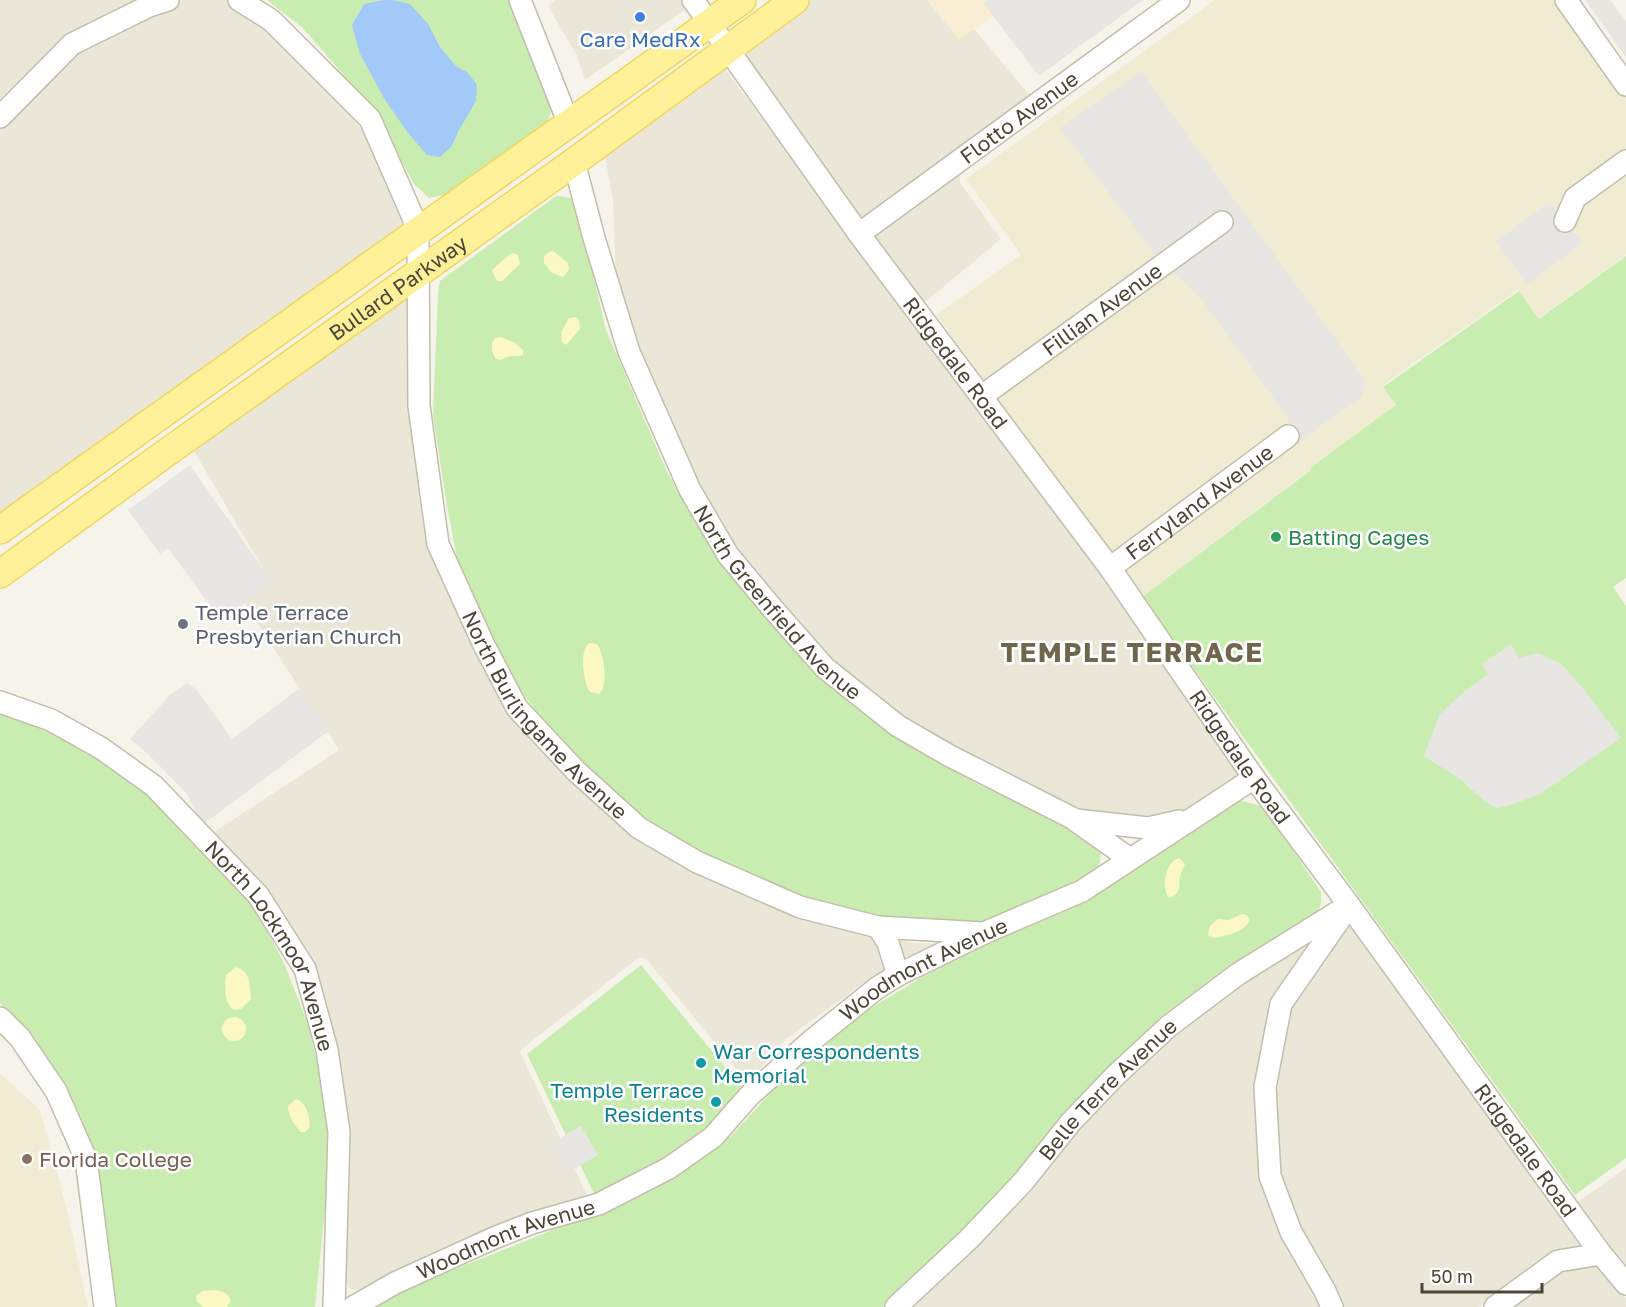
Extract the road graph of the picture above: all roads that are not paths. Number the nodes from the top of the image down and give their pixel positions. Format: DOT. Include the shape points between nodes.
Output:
graph roads {
  1 [pos="168,0"];
  2 [pos="239,0"];
  3 [pos="520,0"];
  4 [pos="693,0"];
  5 [pos="742,0"];
  6 [pos="795,0"];
  7 [pos="1179,0"];
  8 [pos="1566,0"];
  9 [pos="709,23"];
  10 [pos="728,49"];
  11 [pos="1626,85"];
  12 [pos="0,117"];
  13 [pos="569,124"];
  14 [pos="1626,161"];
  15 [pos="574,162"];
  16 [pos="1565,221"];
  17 [pos="1222,222"];
  18 [pos="418,231"];
  19 [pos="859,234"];
  20 [pos="419,272"];
  21 [pos="982,396"];
  22 [pos="1288,436"];
  23 [pos="0,530"];
  24 [pos="1110,568"];
  25 [pos="0,574"];
  26 [pos="0,702"];
  27 [pos="1254,778"];
  28 [pos="1191,818"];
  29 [pos="1076,820"];
  30 [pos="1130,859"];
  31 [pos="1349,905"];
  32 [pos="878,927"];
  33 [pos="984,933"];
  34 [pos="898,975"];
  35 [pos="0,1018"];
  36 [pos="1601,1254"];
  37 [pos="1626,1284"];
  38 [pos="105,1307"];
  39 [pos="334,1307"];
  40 [pos="353,1307"];
  41 [pos="896,1307"];
  42 [pos="1332,1307"];
  43 [pos="1495,1307"];
  1 -- 12 [label="street" via="72,44"];
  2 -- 18 [label="street" via="271,20 370,119"];
  3 -- 13 [label="street"];
  4 -- 9 [label="street, Ridgedale Road"];
  5 -- 9 [label="main road, Bullard Parkway"];
  6 -- 10 [label="main road, Bullard Parkway"];
  7 -- 19 [label="street, Flotto Avenue"];
  8 -- 11 [label="street"];
  9 -- 10 [label="street, Ridgedale Road"];
  9 -- 13 [label="main road, Bullard Parkway"];
  10 -- 15 [label="main road, Bullard Parkway"];
  10 -- 19 [label="street, Ridgedale Road"];
  13 -- 18 [label="main road, Bullard Parkway"];
  14 -- 16 [label="street" via="1575,198"];
  15 -- 20 [label="main road, Bullard Parkway"];
  15 -- 29 [label="street, North Greenfield Avenue" via="629,352 690,490 728,555 825,668 898,726"];
  17 -- 21 [label="street, Fillian Avenue"];
  18 -- 20 [label="street, North Burlingame Avenue"];
  18 -- 23 [label="main road, Bullard Parkway"];
  19 -- 21 [label="street, Ridgedale Road"];
  20 -- 25 [label="main road, Bullard Parkway"];
  20 -- 32 [label="street, North Burlingame Avenue" via="420,406 438,544 517,708 576,771 639,828 697,862 800,907"];
  21 -- 24 [label="street, Ridgedale Road"];
  22 -- 24 [label="street, Ferryland Avenue"];
  24 -- 27 [label="street, Ridgedale Road"];
  26 -- 39 [label="street, North Lockmoor Avenue" via="51,720 101,748 154,786 258,895 305,969 327,1050 339,1132"];
  27 -- 28 [label="street, Woodmont Avenue"];
  27 -- 31 [label="street, Ridgedale Road"];
  28 -- 29 [label="street, North Greenfield Avenue" via="1148,828"];
  28 -- 30 [label="street, Woodmont Avenue"];
  29 -- 30 [label="street"];
  30 -- 33 [label="street, Woodmont Avenue" via="1082,891"];
  31 -- 36 [label="street, Ridgedale Road"];
  31 -- 41 [label="street, Belle Terre Avenue" via="1238,974 1169,1026 1071,1122 1023,1182 969,1239"];
  31 -- 42 [label="street" via="1281,1004 1265,1087 1270,1176 1291,1232"];
  32 -- 33 [label="street, North Burlingame Avenue"];
  32 -- 34 [label="street" via="888,943"];
  33 -- 34 [label="street, Woodmont Avenue"];
  34 -- 40 [label="street, Woodmont Avenue" via="811,1041 749,1096 713,1137 669,1168 599,1204 494,1238 395,1283"];
  35 -- 38 [label="street" via="20,1038 56,1091 86,1159"];
  36 -- 37 [label="street, Ridgedale Road"];
  36 -- 43 [label="street" via="1558,1261"];
}
